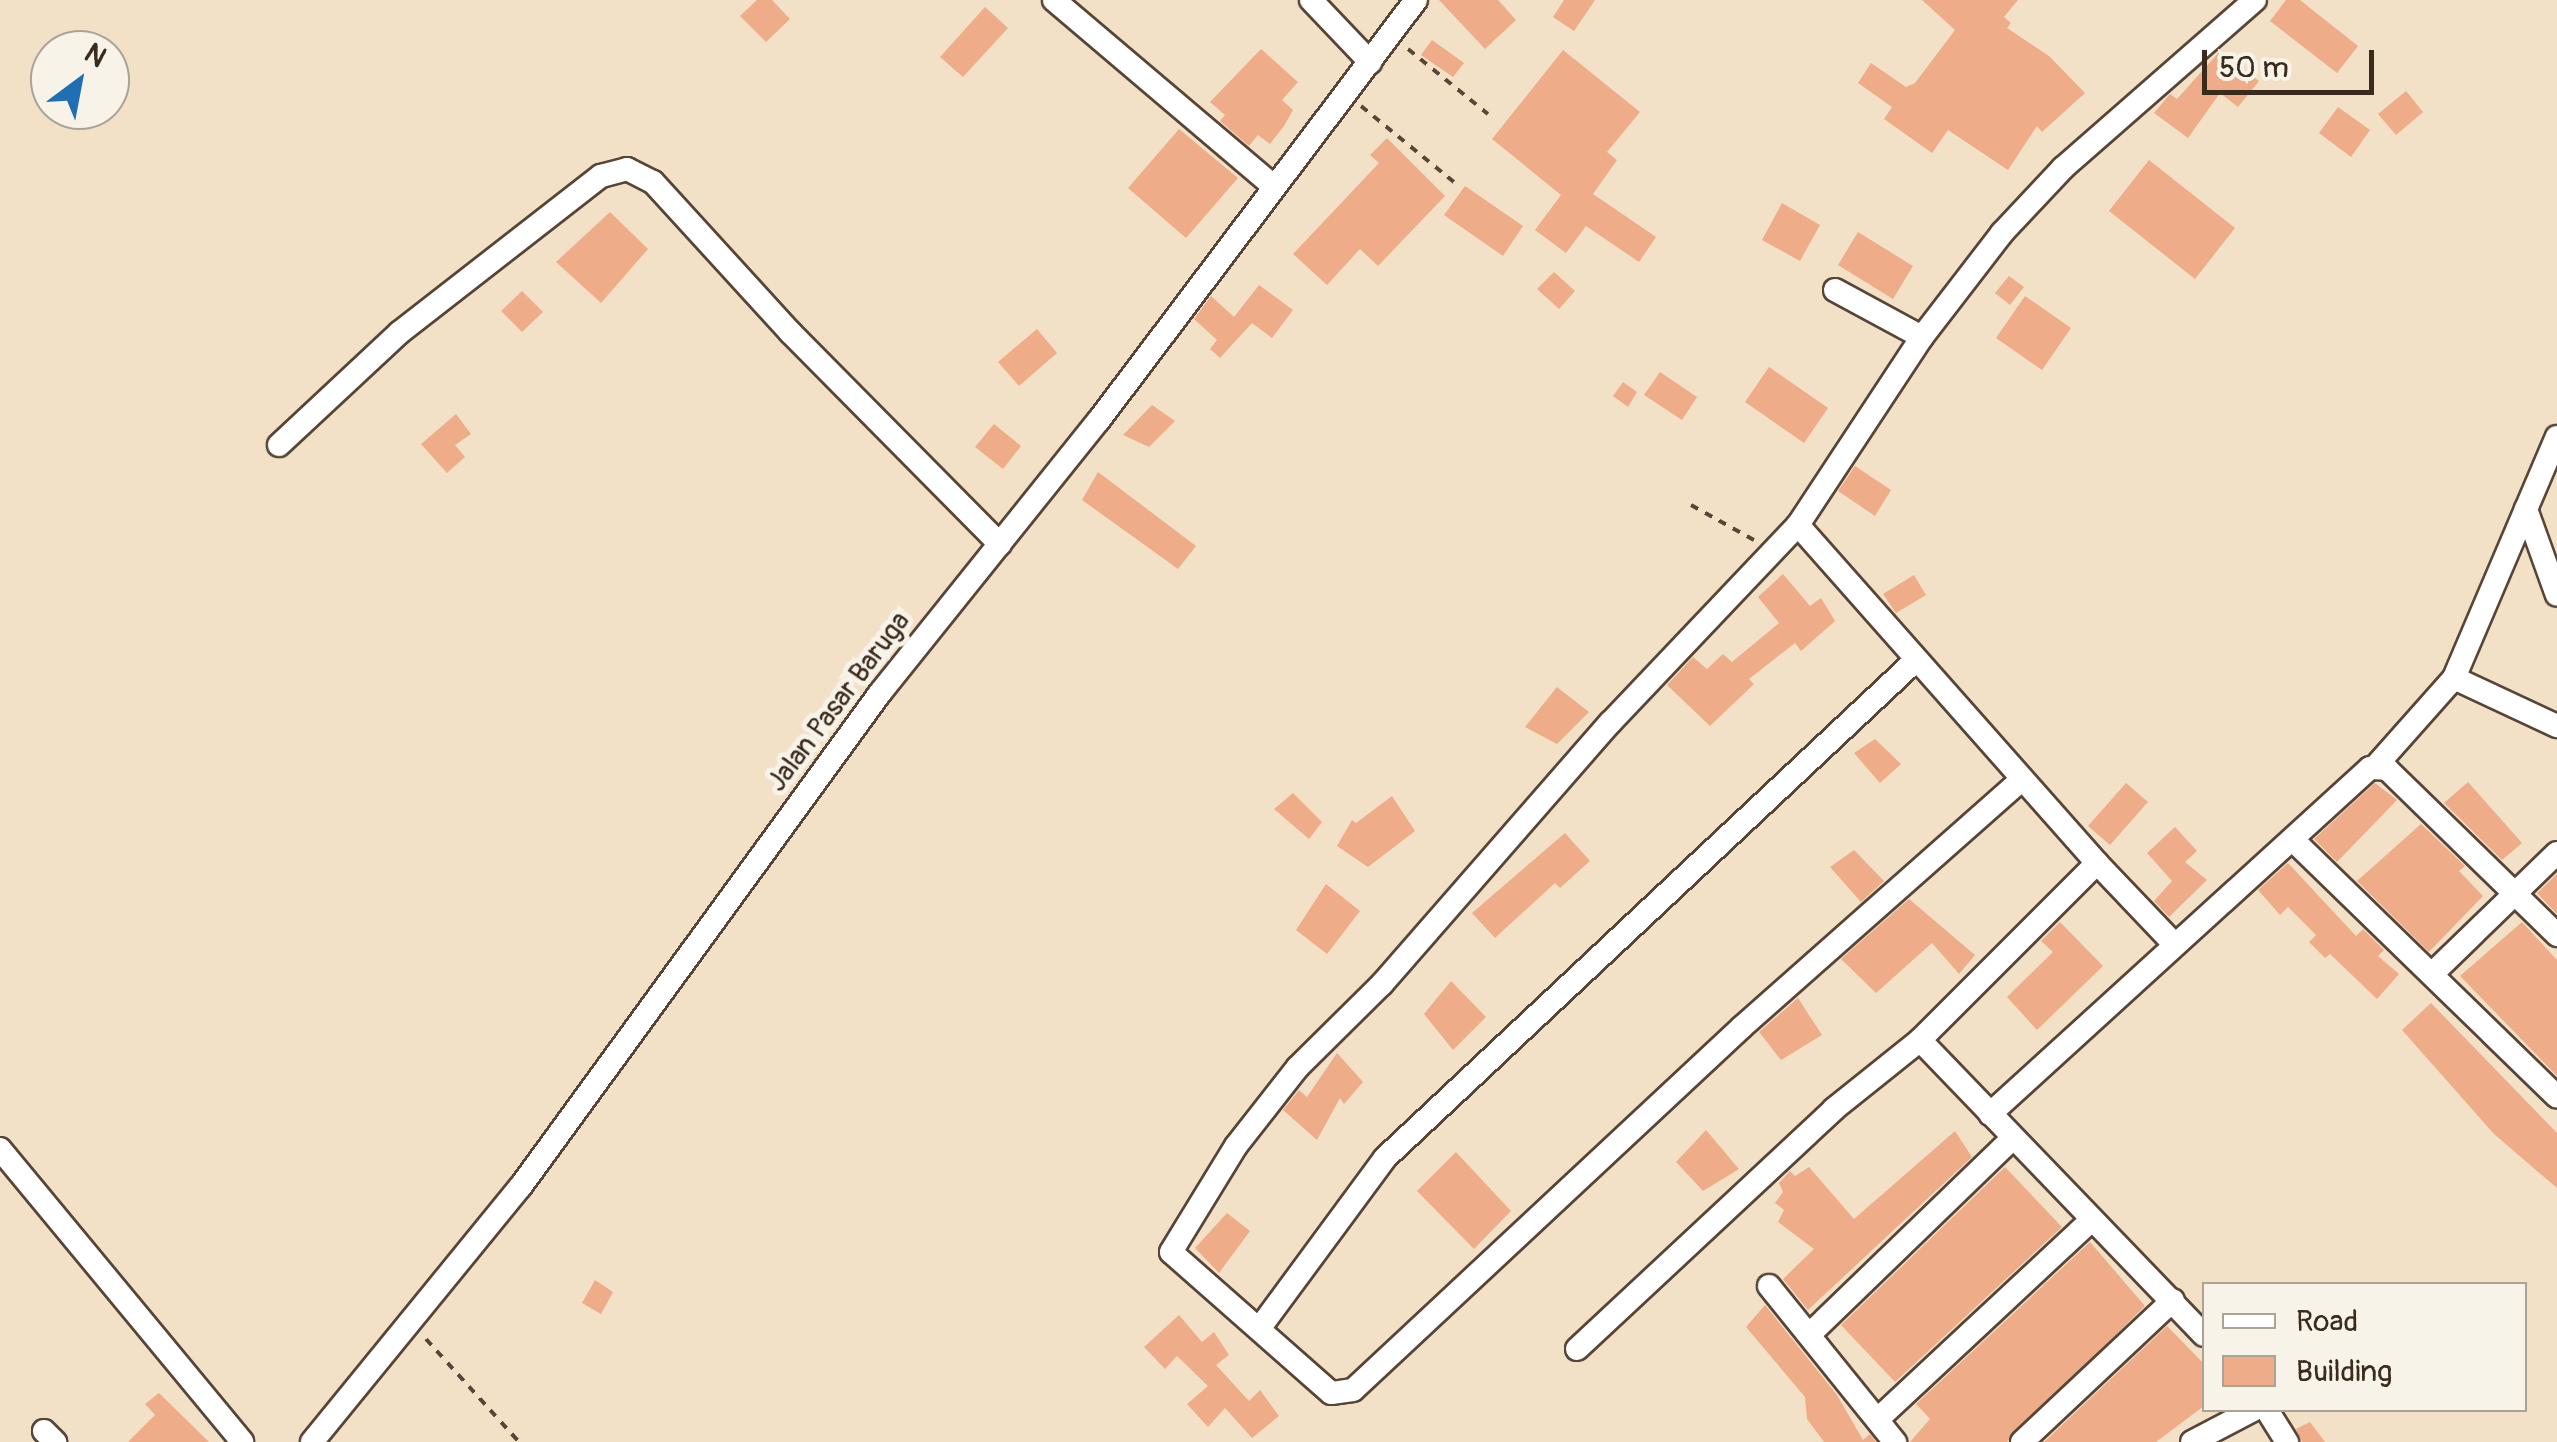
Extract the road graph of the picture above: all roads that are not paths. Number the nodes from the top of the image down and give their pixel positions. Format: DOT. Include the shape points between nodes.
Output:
graph roads {
  1 [pos="1054,0"];
  2 [pos="1310,0"];
  3 [pos="1416,0"];
  4 [pos="2255,0"];
  5 [pos="1370,62"];
  6 [pos="1274,186"];
  7 [pos="1835,290"];
  8 [pos="1922,337"];
  9 [pos="2557,437"];
  10 [pos="279,445"];
  11 [pos="2526,510"];
  12 [pos="1798,525"];
  13 [pos="1000,544"];
  14 [pos="2557,595"];
  15 [pos="1915,661"];
  16 [pos="2454,678"];
  17 [pos="2557,726"];
  18 [pos="2375,767"];
  19 [pos="2020,781"];
  20 [pos="2293,840"];
  21 [pos="2557,853"];
  22 [pos="2097,863"];
  23 [pos="2516,894"];
  24 [pos="2557,934"];
  25 [pos="2176,945"];
  26 [pos="2432,974"];
  27 [pos="1920,1040"];
  28 [pos="2557,1097"];
  29 [pos="1990,1114"];
  30 [pos="2012,1140"];
  31 [pos="0,1149"];
  32 [pos="2090,1221"];
  33 [pos="1768,1286"];
  34 [pos="2173,1300"];
  35 [pos="1259,1329"];
  36 [pos="1811,1333"];
  37 [pos="2202,1333"];
  38 [pos="1578,1349"];
  39 [pos="2249,1412"];
  40 [pos="2268,1412"];
  41 [pos="1878,1420"];
  42 [pos="242,1442"];
  43 [pos="312,1442"];
  44 [pos="1895,1442"];
  45 [pos="2022,1442"];
  46 [pos="2192,1442"];
  47 [pos="2286,1442"];
  1 -- 6 [label="street"];
  2 -- 5 [label="street"];
  3 -- 5 [label="street, Jalan Pasar Baruga"];
  4 -- 8 [label="street" via="2063,168 2002,232"];
  5 -- 6 [label="street, Jalan Pasar Baruga"];
  6 -- 13 [label="street, Jalan Pasar Baruga"];
  7 -- 8 [label="street"];
  8 -- 12 [label="street"];
  9 -- 11 [label="street"];
  10 -- 13 [label="street" via="399,333 601,176 627,169 654,182 791,334"];
  11 -- 14 [label="street"];
  11 -- 16 [label="street"];
  12 -- 15 [label="street"];
  12 -- 35 [label="street" via="1610,722 1382,984 1298,1068 1236,1146 1171,1252"];
  13 -- 43 [label="street, Jalan Pasar Baruga" via="868,709 521,1186"];
  15 -- 19 [label="street"];
  15 -- 35 [label="street" via="1397,1146 1358,1188"];
  16 -- 17 [label="street"];
  16 -- 18 [label="street"];
  18 -- 20 [label="street"];
  18 -- 23 [label="street" via="2386,769"];
  19 -- 22 [label="street"];
  19 -- 35 [label="street" via="1742,1028 1354,1390 1331,1393"];
  20 -- 25 [label="street"];
  20 -- 26 [label="street"];
  21 -- 23 [label="street"];
  22 -- 25 [label="street"];
  22 -- 27 [label="street"];
  23 -- 24 [label="street"];
  23 -- 26 [label="street"];
  25 -- 29 [label="street"];
  26 -- 28 [label="street"];
  27 -- 29 [label="street"];
  27 -- 38 [label="street" via="1834,1109"];
  29 -- 30 [label="street"];
  30 -- 32 [label="street"];
  30 -- 36 [label="street"];
  31 -- 42 [label="street"];
  32 -- 34 [label="street"];
  32 -- 41 [label="street"];
  33 -- 36 [label="street"];
  34 -- 37 [label="street"];
  34 -- 45 [label="street"];
  36 -- 41 [label="street"];
  39 -- 46 [label="street"];
  40 -- 47 [label="street"];
  41 -- 44 [label="street"];
}
